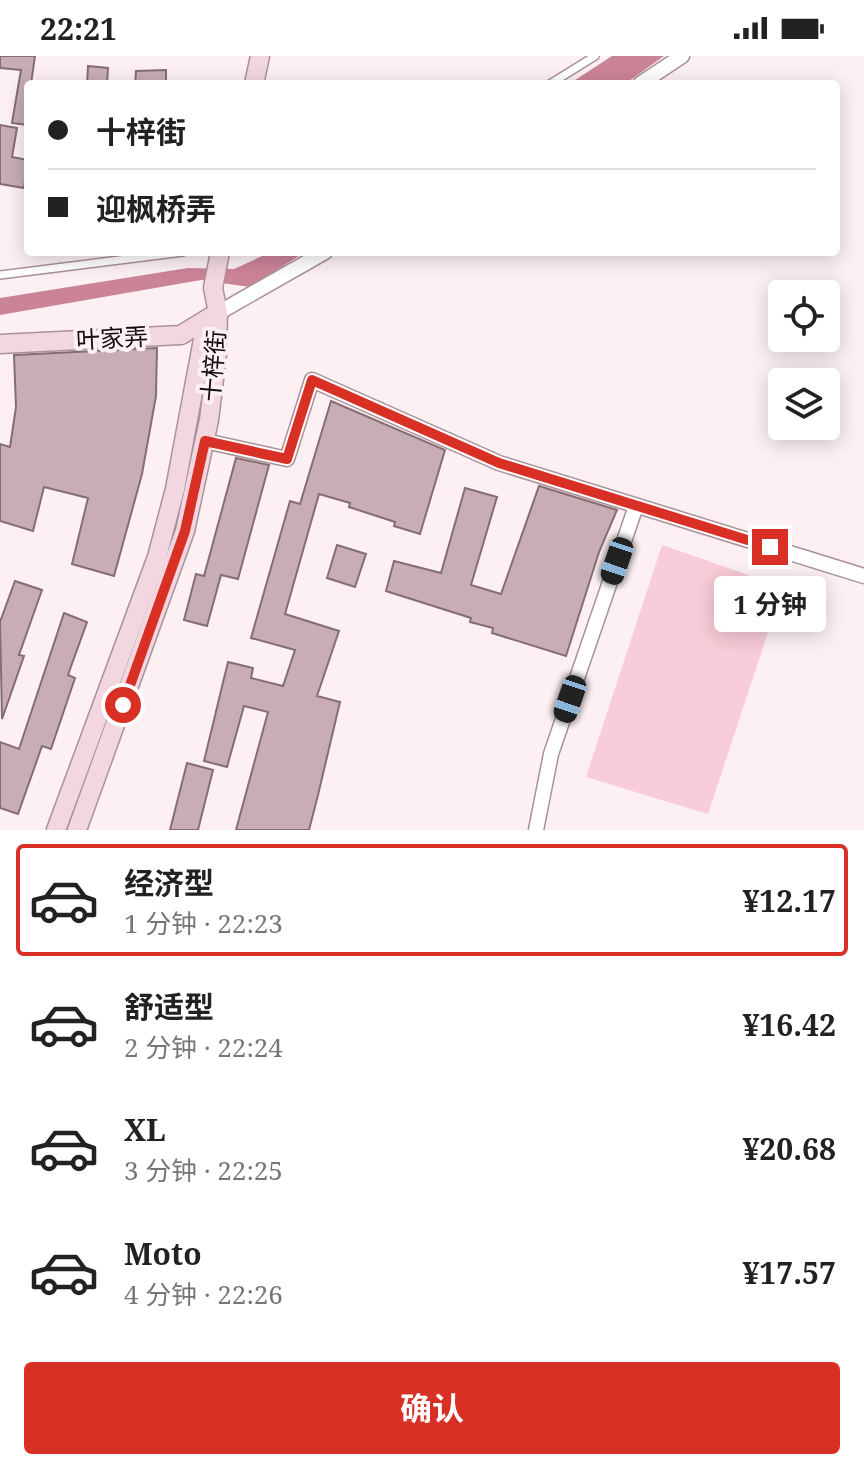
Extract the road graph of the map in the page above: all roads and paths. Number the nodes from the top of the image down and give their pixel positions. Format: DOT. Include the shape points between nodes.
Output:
graph roads {
  1 [pos="260,56"];
  2 [pos="595,56"];
  3 [pos="682,56"];
  4 [pos="255,80"];
  5 [pos="556,80"];
  6 [pos="646,80"];
  7 [pos="151,256"];
  8 [pos="318,256"];
  9 [pos="219,257"];
  10 [pos="0,275"];
  11 [pos="218,313"];
  12 [pos="0,344"];
  13 [pos="205,441"];
  14 [pos="636,506"];
  15 [pos="864,576"];
  16 [pos="56,830"];
  17 [pos="77,830"];
  18 [pos="536,830"];
  1 -- 4 [label="street"];
  2 -- 5 [label="lane"];
  3 -- 6 [label="street"];
  7 -- 10 [label="lane"];
  8 -- 11 [label="street"];
  9 -- 11 [label="street, 十梓街" via="213,288"];
  11 -- 12 [label="street, 叶家弄" via="181,335"];
  11 -- 13 [label="street, 十梓街"];
  11 -- 16 [label="street, 十梓街" via="204,334 157,557"];
  13 -- 14 [label="street" via="287,459 312,380 499,463"];
  13 -- 17 [label="street, 十梓街" via="170,578"];
  14 -- 15 [label="street"];
  14 -- 18 [label="street" via="551,754"];
}
